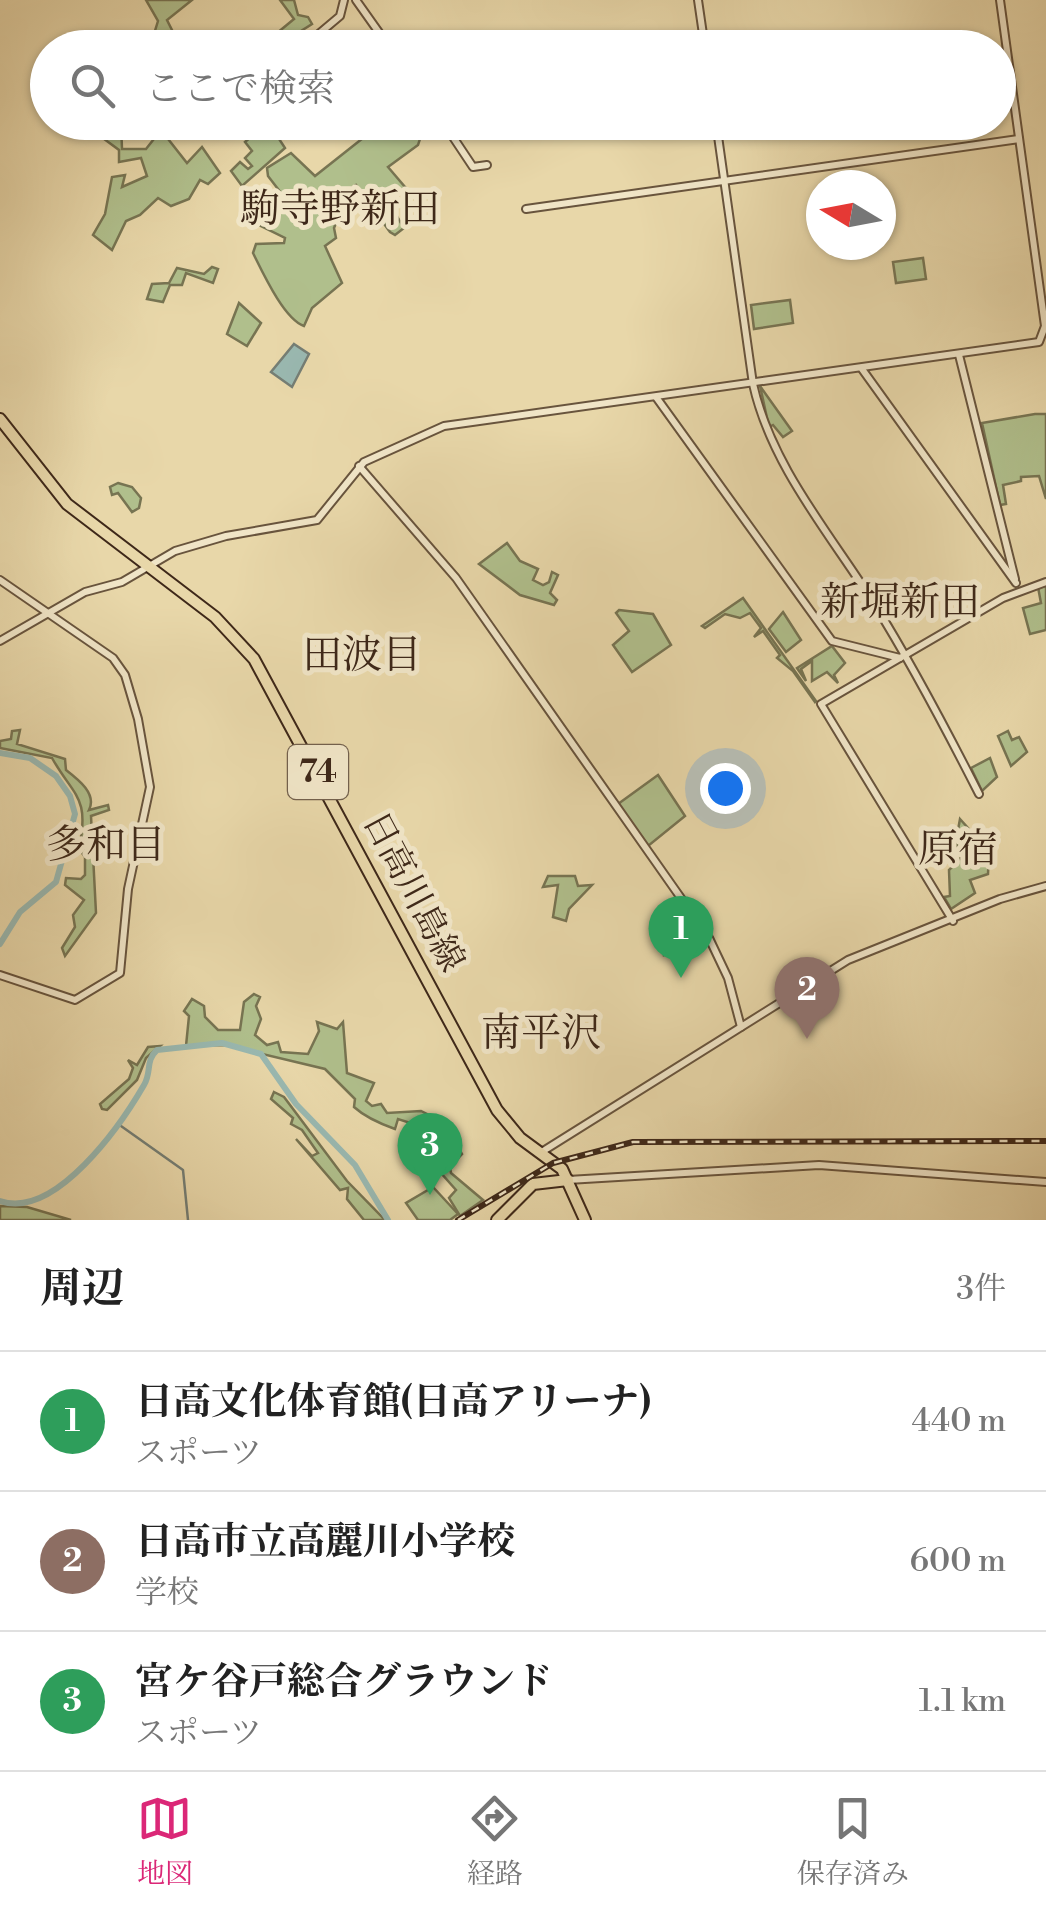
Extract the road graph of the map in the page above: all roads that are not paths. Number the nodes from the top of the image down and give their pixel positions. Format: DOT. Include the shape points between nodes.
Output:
graph roads {
  1 [pos="344,0"];
  2 [pos="356,0"];
  3 [pos="698,0"];
  4 [pos="1000,0"];
  5 [pos="323,30"];
  6 [pos="377,30"];
  7 [pos="702,30"];
  8 [pos="1004,30"];
  9 [pos="1016,118"];
  10 [pos="456,140"];
  11 [pos="718,140"];
  12 [pos="1019,140"];
  13 [pos="486,165"];
  14 [pos="724,181"];
  15 [pos="526,209"];
  16 [pos="960,356"];
  17 [pos="862,369"];
  18 [pos="753,384"];
  19 [pos="656,396"];
  20 [pos="0,419"];
  21 [pos="359,466"];
  22 [pos="149,569"];
  23 [pos="0,580"];
  24 [pos="1046,582"];
  25 [pos="1016,587"];
  26 [pos="51,614"];
  27 [pos="0,641"];
  28 [pos="902,657"];
  29 [pos="979,794"];
  30 [pos="1046,886"];
  31 [pos="953,921"];
  32 [pos="0,975"];
  33 [pos="741,1027"];
  34 [pos="539,1153"];
  35 [pos="568,1180"];
  36 [pos="1046,1182"];
  37 [pos="497,1220"];
  38 [pos="585,1220"];
  1 -- 5 [label="street" via="340,16"];
  2 -- 6 [label="street"];
  3 -- 7 [label="street"];
  4 -- 8 [label="street"];
  9 -- 12 [label="street"];
  10 -- 13 [label="street" via="474,166"];
  11 -- 14 [label="street"];
  12 -- 14 [label="street"];
  12 -- 16 [label="street" via="1044,335 1034,344"];
  14 -- 15 [label="street"];
  14 -- 18 [label="street"];
  16 -- 17 [label="street"];
  16 -- 25 [label="street"];
  17 -- 18 [label="street"];
  17 -- 25 [label="street"];
  18 -- 19 [label="street"];
  18 -- 28 [label="street" via="780,457"];
  19 -- 21 [label="street" via="444,426"];
  19 -- 28 [label="street" via="832,641"];
  20 -- 22 [label="main road, 日高川島線 / 74" via="67,504"];
  21 -- 22 [label="street" via="317,520 183,549"];
  21 -- 33 [label="street" via="456,578 709,938"];
  22 -- 26 [label="street" via="84,592"];
  22 -- 34 [label="main road, 日高川島線 / 74" via="224,626 266,675 497,1110"];
  23 -- 26 [label="street"];
  24 -- 25 [label="street"];
  25 -- 28 [label="street"];
  26 -- 27 [label="street"];
  26 -- 32 [label="street" via="122,670 150,794 128,889 120,974 75,1000"];
  28 -- 29 [label="street"];
  28 -- 31 [label="street" via="821,704"];
  30 -- 31 [label="street"];
  31 -- 33 [label="street" via="848,960"];
  33 -- 34 [label="street"];
  34 -- 35 [label="main road, 日高川島線 / 74"];
  35 -- 36 [label="street" via="819,1165"];
  35 -- 37 [label="main road" via="533,1184"];
  35 -- 38 [label="main road, 日高川島線 / 74"];
}
